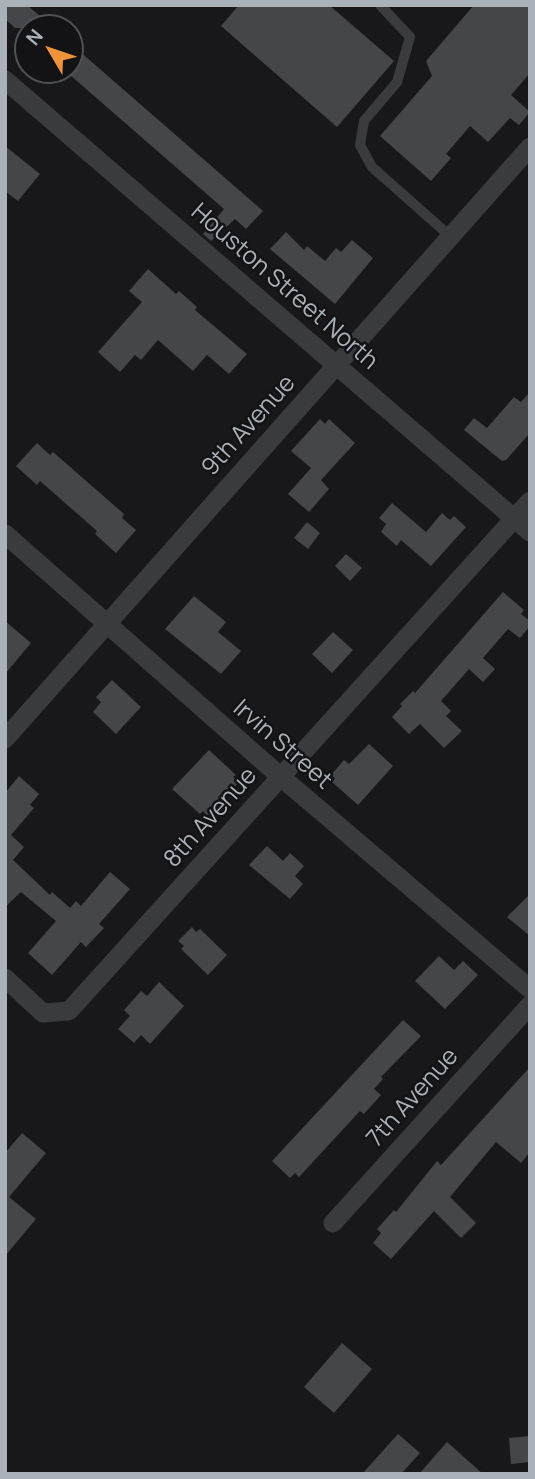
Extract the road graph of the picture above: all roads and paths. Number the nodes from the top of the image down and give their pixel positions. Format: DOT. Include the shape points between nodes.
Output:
graph roads {
  1 [pos="380,5"];
  2 [pos="5,80"];
  3 [pos="530,146"];
  4 [pos="451,238"];
  5 [pos="337,365"];
  6 [pos="530,501"];
  7 [pos="514,519"];
  8 [pos="530,532"];
  9 [pos="5,534"];
  10 [pos="106,622"];
  11 [pos="5,738"];
  12 [pos="281,777"];
  13 [pos="5,978"];
  14 [pos="530,989"];
  15 [pos="530,1005"];
  16 [pos="333,1223"];
  1 -- 4 [label="lane" via="410,37 397,82 364,121 360,145 372,167"];
  2 -- 5 [label="street, Houston Street North"];
  3 -- 4 [label="street, 9th Avenue"];
  4 -- 5 [label="street, 9th Avenue"];
  5 -- 7 [label="street, Houston Street North"];
  5 -- 10 [label="street, 9th Avenue"];
  6 -- 7 [label="street, 8th Avenue"];
  7 -- 8 [label="street, Houston Street North"];
  7 -- 12 [label="street, 8th Avenue"];
  9 -- 10 [label="street, Irvin Street"];
  10 -- 11 [label="street, 9th Avenue"];
  10 -- 12 [label="street, Irvin Street"];
  12 -- 13 [label="street, 8th Avenue" via="69,1011 43,1013"];
  12 -- 14 [label="street, Irvin Street"];
  15 -- 16 [label="street, 7th Avenue"];
}
